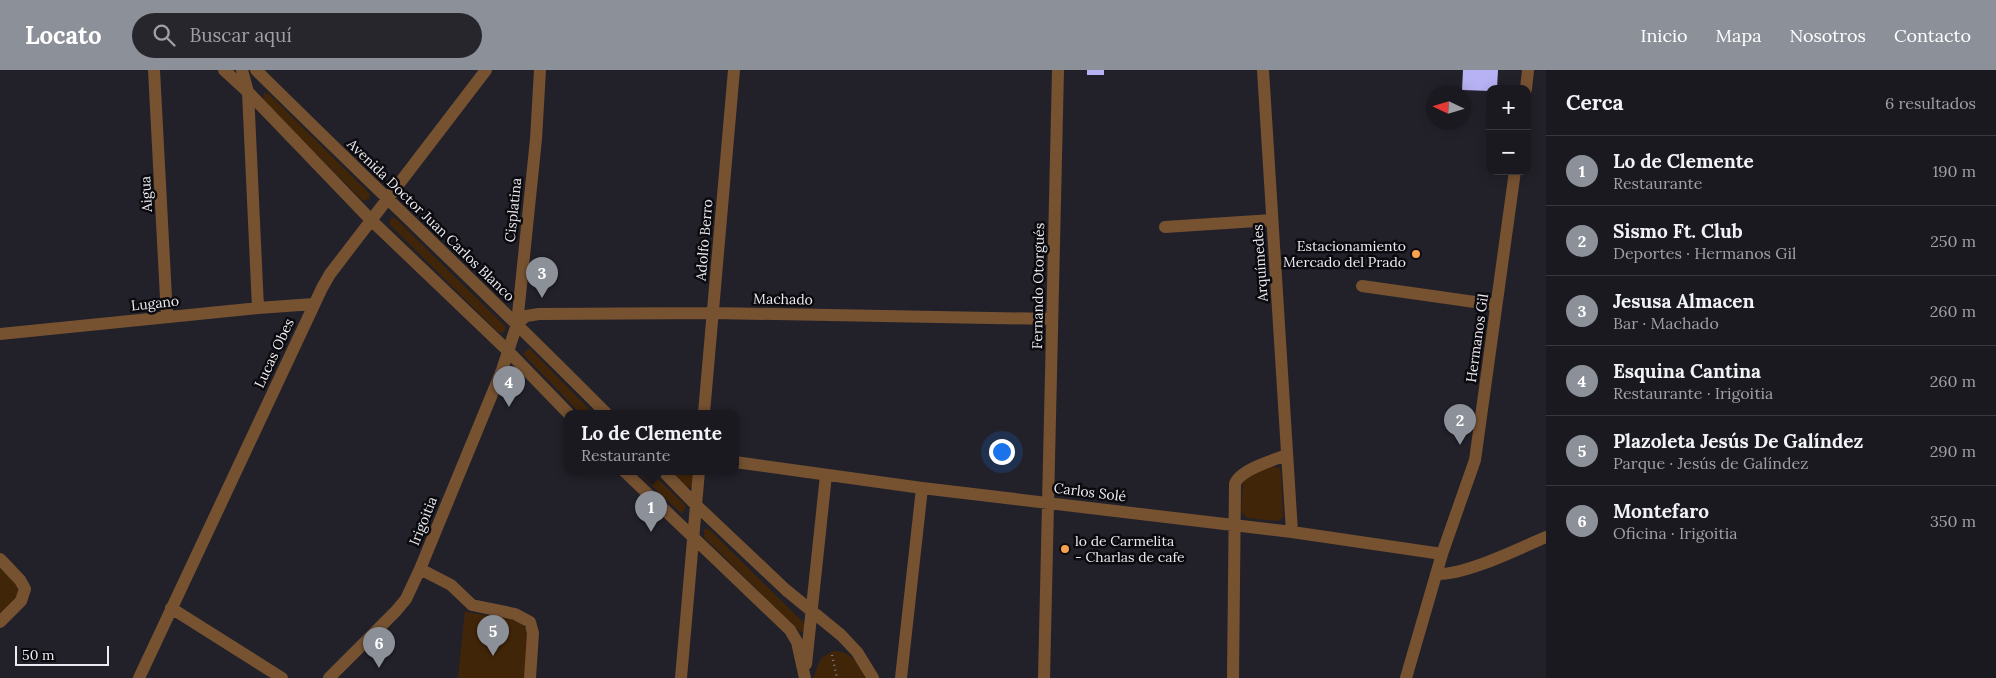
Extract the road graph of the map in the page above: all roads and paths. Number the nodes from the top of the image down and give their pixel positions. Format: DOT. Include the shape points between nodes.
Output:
graph roads {
  1 [pos="154,70"];
  2 [pos="224,70"];
  3 [pos="242,70"];
  4 [pos="256,70"];
  5 [pos="486,70"];
  6 [pos="540,70"];
  7 [pos="734,70"];
  8 [pos="1058,70"];
  9 [pos="1263,70"];
  10 [pos="1528,70"];
  11 [pos="1526,85"];
  12 [pos="248,92"];
  13 [pos="1514,175"];
  14 [pos="387,200"];
  15 [pos="371,220"];
  16 [pos="1272,220"];
  17 [pos="1165,227"];
  18 [pos="1362,286"];
  19 [pos="314,304"];
  20 [pos="1496,305"];
  21 [pos="258,308"];
  22 [pos="713,313"];
  23 [pos="167,317"];
  24 [pos="1052,319"];
  25 [pos="517,324"];
  26 [pos="0,334"];
  27 [pos="508,351"];
  28 [pos="565,410"];
  29 [pos="603,410"];
  30 [pos="704,410"];
  31 [pos="1287,455"];
  32 [pos="739,463"];
  33 [pos="628,475"];
  34 [pos="667,475"];
  35 [pos="699,475"];
  36 [pos="826,475"];
  37 [pos="922,488"];
  38 [pos="1048,502"];
  39 [pos="696,505"];
  40 [pos="1235,525"];
  41 [pos="1292,532"];
  42 [pos="694,538"];
  43 [pos="1546,538"];
  44 [pos="1442,554"];
  45 [pos="0,559"];
  46 [pos="420,569"];
  47 [pos="1436,574"];
  48 [pos="171,608"];
  49 [pos="811,611"];
  50 [pos="0,622"];
  51 [pos="832,655"];
  52 [pos="805,676"];
  53 [pos="139,678"];
  54 [pos="282,678"];
  55 [pos="329,678"];
  56 [pos="530,678"];
  57 [pos="682,678"];
  58 [pos="837,678"];
  59 [pos="873,678"];
  60 [pos="901,678"];
  61 [pos="1044,678"];
  62 [pos="1233,678"];
  63 [pos="1406,678"];
  1 -- 23 [label="street, Aigua"];
  2 -- 12 [label="street"];
  3 -- 12 [label="street"];
  4 -- 14 [label="street, Avenida Doctor Juan Carlos Blanco"];
  5 -- 14 [label="street, Lucas Obes"];
  6 -- 25 [label="street, Cisplatina"];
  7 -- 22 [label="street, Adolfo Berro"];
  8 -- 24 [label="street, Fernando Otorgués"];
  9 -- 16 [label="street, Arquímedes"];
  10 -- 11 [label="street"];
  12 -- 15 [label="street"];
  12 -- 21 [label="street"];
  13 -- 20 [label="street, Hermanos Gil"];
  14 -- 15 [label="street, Lucas Obes"];
  14 -- 25 [label="street, Avenida Doctor Juan Carlos Blanco"];
  15 -- 19 [label="street, Lucas Obes" via="330,274"];
  15 -- 27 [label="street"];
  16 -- 17 [label="street"];
  16 -- 31 [label="street, Arquímedes"];
  18 -- 20 [label="street"];
  19 -- 21 [label="street, Lugano"];
  19 -- 48 [label="street, Lucas Obes"];
  20 -- 44 [label="street, Hermanos Gil" via="1475,460"];
  21 -- 23 [label="street, Lugano"];
  22 -- 24 [label="street, Machado"];
  22 -- 25 [label="street, Machado" via="539,314 526,316"];
  22 -- 30 [label="street, Adolfo Berro"];
  23 -- 26 [label="street, Lugano"];
  24 -- 38 [label="street, Fernando Otorgués"];
  25 -- 27 [label="street, Cisplatina"];
  25 -- 29 [label="street, Avenida Doctor Juan Carlos Blanco"];
  27 -- 28 [label="street"];
  27 -- 46 [label="street, Irigoitia"];
  31 -- 40 [label="street" via="1243,473 1236,480"];
  31 -- 41 [label="street, Arquímedes"];
  32 -- 36 [label="street, Carlos Solé"];
  33 -- 42 [label="street"];
  34 -- 39 [label="street"];
  35 -- 39 [label="street"];
  36 -- 37 [label="street, Carlos Solé"];
  36 -- 49 [label="street"];
  37 -- 38 [label="street, Carlos Solé"];
  37 -- 60 [label="street"];
  38 -- 40 [label="street, Carlos Solé"];
  38 -- 61 [label="street, Fernando Otorgués"];
  39 -- 42 [label="street"];
  39 -- 49 [label="street"];
  40 -- 41 [label="street, Carlos Solé"];
  40 -- 62 [label="street"];
  41 -- 44 [label="street, Carlos Solé"];
  42 -- 52 [label="street" via="790,630 797,642"];
  42 -- 57 [label="street"];
  43 -- 47 [label="street" via="1466,570"];
  44 -- 47 [label="street, Hermanos Gil"];
  45 -- 50 [label="street" via="24,585 25,592 21,601"];
  46 -- 55 [label="street, Irigoitia" via="406,599 396,611"];
  46 -- 56 [label="street" via="451,585 472,605 515,614 530,622 533,633"];
  47 -- 63 [label="street, Hermanos Gil"];
  48 -- 53 [label="street, Lucas Obes"];
  48 -- 54 [label="street"];
  49 -- 52 [label="street"];
  49 -- 59 [label="street" via="841,635"];
  51 -- 58 [label="path"];
}
